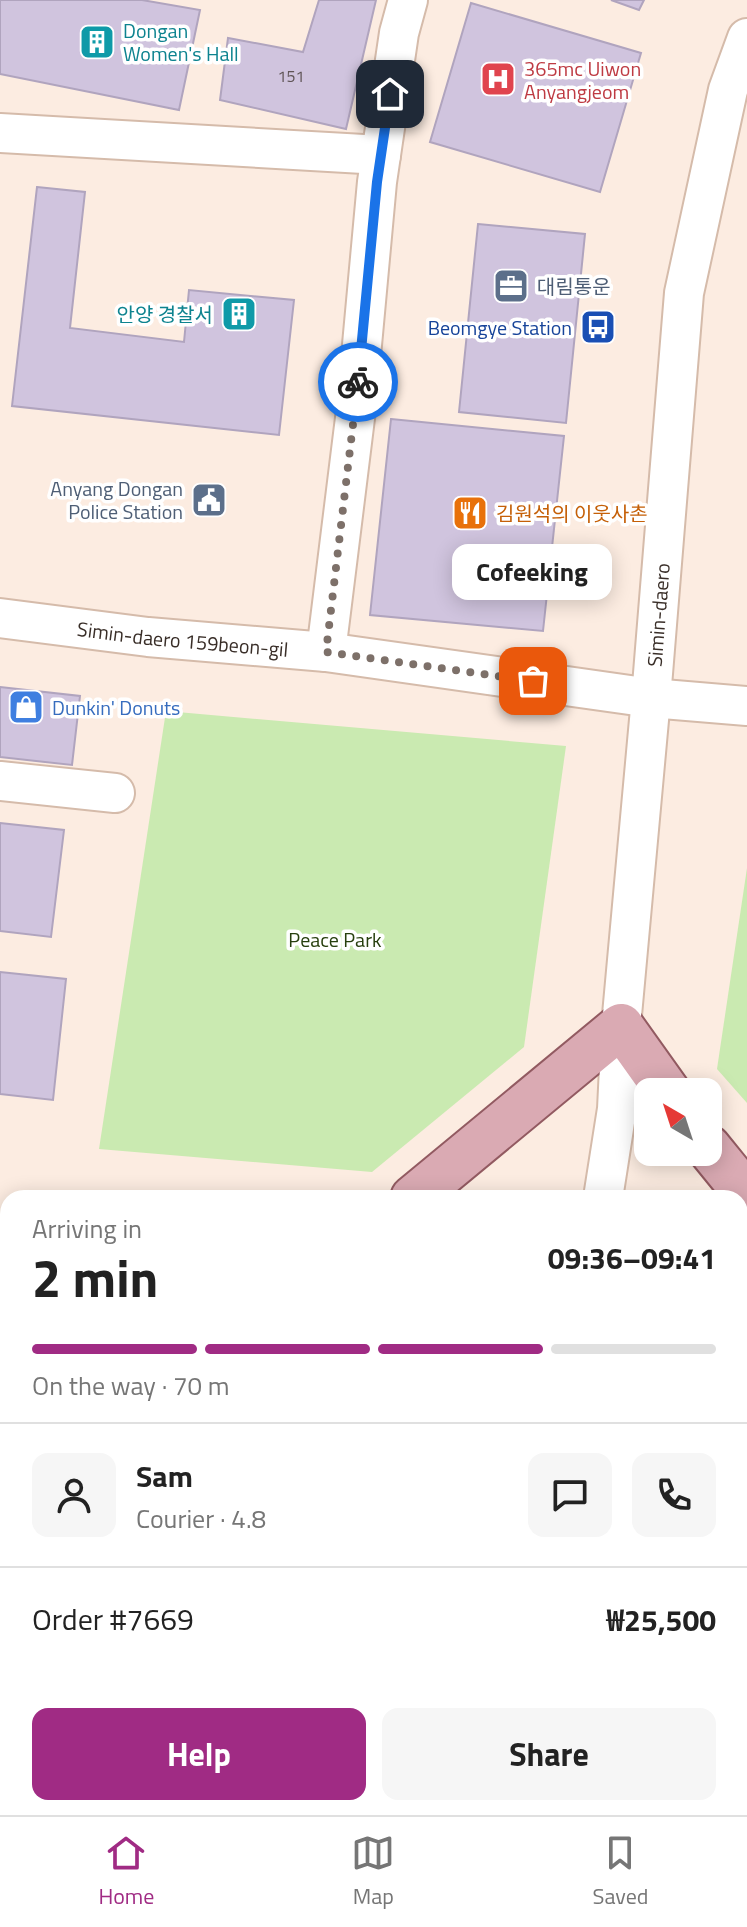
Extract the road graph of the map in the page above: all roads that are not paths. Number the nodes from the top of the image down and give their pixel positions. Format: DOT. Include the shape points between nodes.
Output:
graph roads {
  1 [pos="408,0"];
  2 [pos="747,38"];
  3 [pos="0,133"];
  4 [pos="381,155"];
  5 [pos="0,618"];
  6 [pos="326,652"];
  7 [pos="651,698"];
  8 [pos="747,706"];
  9 [pos="0,781"];
  10 [pos="115,793"];
  11 [pos="621,1026"];
  12 [pos="658,1078"];
  13 [pos="722,1164"];
  14 [pos="423,1190"];
  15 [pos="604,1190"];
  16 [pos="743,1190"];
  1 -- 4 [label="street"];
  2 -- 7 [label="street, Simin-daero" via="728,90 684,293"];
  3 -- 4 [label="street"];
  4 -- 6 [label="street"];
  5 -- 6 [label="street, Simin-daero 159beon-gil"];
  6 -- 7 [label="street, Simin-daero 159beon-gil"];
  7 -- 8 [label="street, Simin-daero 159beon-gil"];
  7 -- 11 [label="street, Simin-daero"];
  9 -- 10 [label="street"];
  11 -- 12 [label="main road"];
  11 -- 14 [label="main road"];
  11 -- 15 [label="street, Simin-daero" via="617,1109"];
  13 -- 16 [label="main road"];
}
